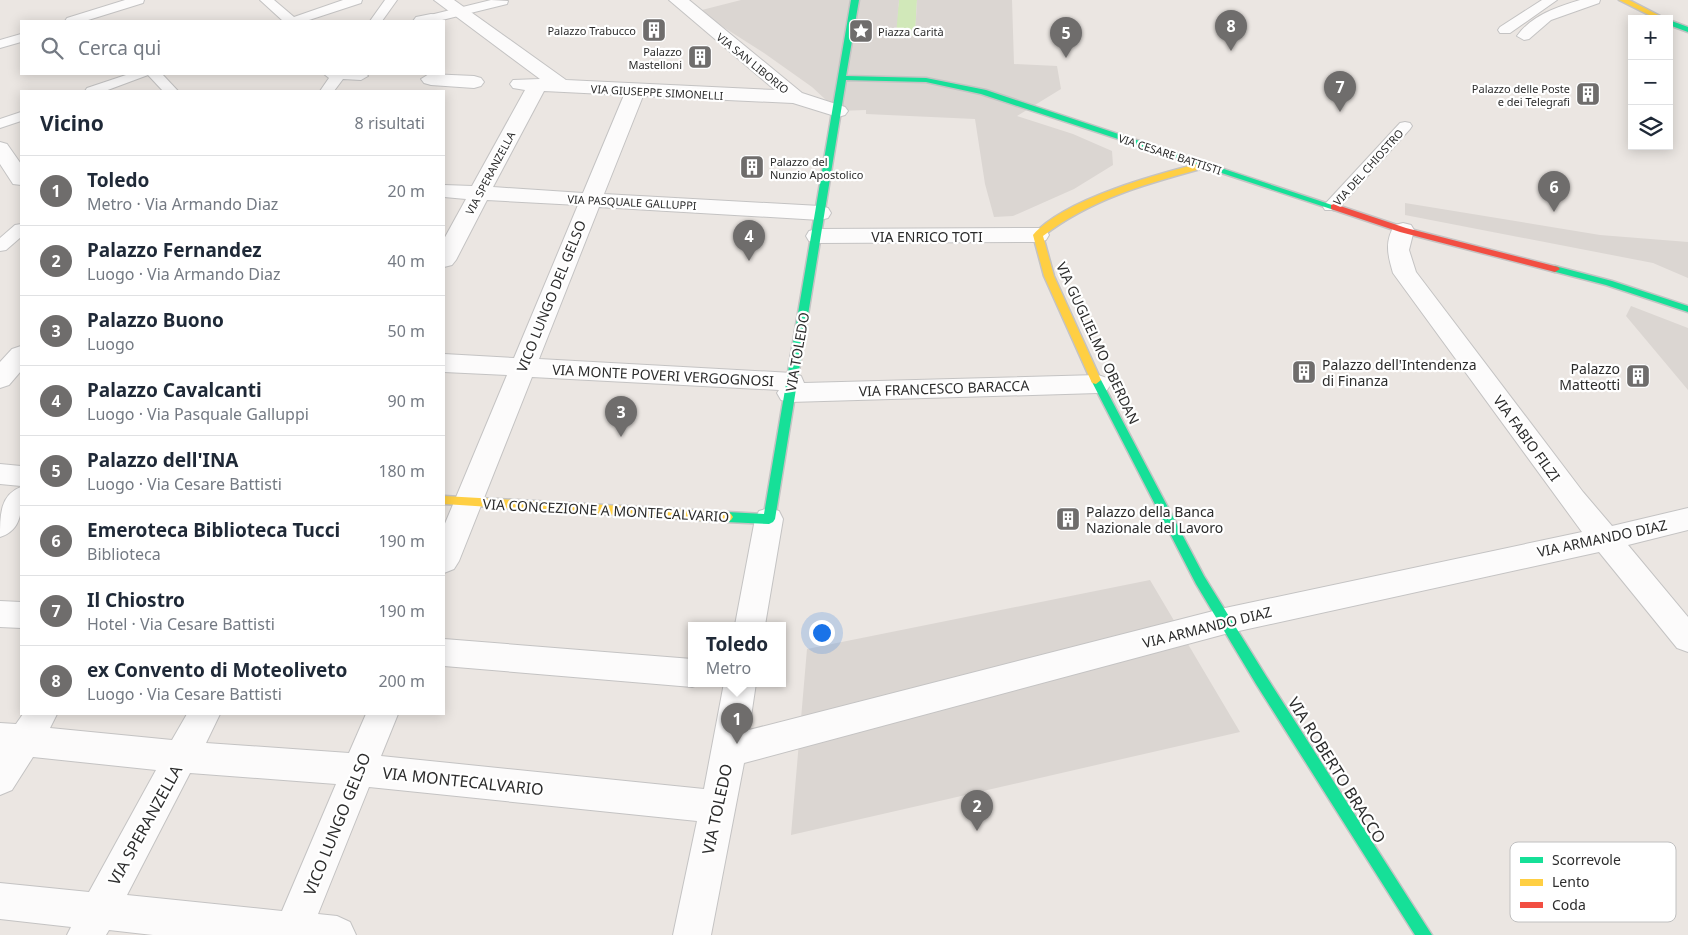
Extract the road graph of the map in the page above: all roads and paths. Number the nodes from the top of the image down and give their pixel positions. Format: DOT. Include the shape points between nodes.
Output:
graph roads {
  1 [pos="84,0"];
  2 [pos="138,0"];
  3 [pos="266,0"];
  4 [pos="356,0"];
  5 [pos="391,0"];
  6 [pos="443,0"];
  7 [pos="678,0"];
  8 [pos="855,0"];
  9 [pos="1551,0"];
  10 [pos="1594,0"];
  11 [pos="1623,0"];
  12 [pos="502,1"];
  13 [pos="459,12"];
  14 [pos="1654,15"];
  15 [pos="100,17"];
  16 [pos="79,20"];
  17 [pos="292,20"];
  18 [pos="296,20"];
  19 [pos="377,20"];
  20 [pos="427,20"];
  21 [pos="1688,20"];
  22 [pos="1673,22"];
  23 [pos="1673,24"];
  24 [pos="1505,30"];
  25 [pos="1688,30"];
  26 [pos="1524,36"];
  27 [pos="20,38"];
  28 [pos="0,44"];
  29 [pos="139,75"];
  30 [pos="155,75"];
  31 [pos="338,75"];
  32 [pos="350,75"];
  33 [pos="361,76"];
  34 [pos="844,78"];
  35 [pos="474,82"];
  36 [pos="438,84"];
  37 [pos="528,85"];
  38 [pos="563,87"];
  39 [pos="95,90"];
  40 [pos="170,90"];
  41 [pos="328,90"];
  42 [pos="635,91"];
  43 [pos="795,97"];
  44 [pos="838,111"];
  45 [pos="20,116"];
  46 [pos="0,124"];
  47 [pos="1405,126"];
  48 [pos="0,148"];
  49 [pos="1205,165"];
  50 [pos="20,178"];
  51 [pos="445,191"];
  52 [pos="480,193"];
  53 [pos="590,200"];
  54 [pos="1331,207"];
  55 [pos="820,213"];
  56 [pos="20,230"];
  57 [pos="1403,230"];
  58 [pos="1038,235"];
  59 [pos="817,236"];
  60 [pos="0,246"];
  61 [pos="445,258"];
  62 [pos="1688,309"];
  63 [pos="20,356"];
  64 [pos="445,363"];
  65 [pos="522,367"];
  66 [pos="0,379"];
  67 [pos="1098,384"];
  68 [pos="791,388"];
  69 [pos="0,474"];
  70 [pos="20,476"];
  71 [pos="20,499"];
  72 [pos="456,501"];
  73 [pos="769,519"];
  74 [pos="1688,519"];
  75 [pos="0,526"];
  76 [pos="1606,539"];
  77 [pos="445,556"];
  78 [pos="0,614"];
  79 [pos="20,615"];
  80 [pos="1226,621"];
  81 [pos="751,622"];
  82 [pos="1688,639"];
  83 [pos="445,652"];
  84 [pos="688,673"];
  85 [pos="739,687"];
  86 [pos="204,715"];
  87 [pos="382,715"];
  88 [pos="22,731"];
  89 [pos="729,751"];
  90 [pos="183,757"];
  91 [pos="359,770"];
  92 [pos="0,779"];
  93 [pos="717,807"];
  94 [pos="0,901"];
  95 [pos="92,923"];
  96 [pos="292,933"];
  97 [pos="337,935"];
  98 [pos="692,935"];
  99 [pos="1424,935"];
  1 -- 15 [label="lane"];
  2 -- 15 [label="lane"];
  3 -- 17 [label="lane"];
  4 -- 18 [label="lane"];
  5 -- 19 [label="lane"];
  6 -- 13 [label="street"];
  7 -- 43 [label="street, VIA SAN LIBORIO"];
  8 -- 34 [label="street"];
  9 -- 24 [label="lane"];
  10 -- 26 [label="lane" via="1532,25"];
  11 -- 14 [label="street"];
  12 -- 13 [label="lane"];
  13 -- 20 [label="lane"];
  13 -- 38 [label="street"];
  15 -- 16 [label="lane"];
  21 -- 22 [label="lane"];
  23 -- 25 [label="street"];
  27 -- 28 [label="lane"];
  29 -- 39 [label="lane"];
  30 -- 40 [label="lane"];
  31 -- 41 [label="lane"];
  32 -- 33 [label="lane"];
  34 -- 44 [label="street, VIA TOLEDO"];
  34 -- 49 [label="street, VIA CESARE BATTISTI" via="926,80 983,92"];
  35 -- 36 [label="street"];
  37 -- 38 [label="street, VIA GIUSEPPE SIMONELLI"];
  37 -- 52 [label="street, VIA SPERANZELLA"];
  38 -- 42 [label="street, VIA GIUSEPPE SIMONELLI"];
  42 -- 43 [label="street, VIA GIUSEPPE SIMONELLI"];
  42 -- 53 [label="street, VICO LUNGO DEL GELSO"];
  43 -- 44 [label="street, VIA SAN LIBORIO"];
  44 -- 55 [label="street, VIA TOLEDO"];
  45 -- 46 [label="lane"];
  47 -- 54 [label="lane, VIA DEL CHIOSTRO"];
  48 -- 50 [label="street"];
  49 -- 54 [label="street, VIA CESARE BATTISTI"];
  49 -- 58 [label="street" via="1108,196 1048,224"];
  51 -- 52 [label="street, VIA PASQUALE GALLUPPI"];
  52 -- 53 [label="street, VIA PASQUALE GALLUPPI"];
  52 -- 61 [label="street, VIA SPERANZELLA"];
  53 -- 55 [label="street, VIA PASQUALE GALLUPPI"];
  53 -- 65 [label="street, VICO LUNGO DEL GELSO"];
  54 -- 57 [label="street, VIA CESARE BATTISTI"];
  55 -- 59 [label="street, VIA TOLEDO"];
  56 -- 60 [label="lane"];
  57 -- 62 [label="street, VIA CESARE BATTISTI" via="1609,283"];
  57 -- 76 [label="street, VIA FABIO FILZI" via="1398,250 1406,273 1573,500"];
  58 -- 59 [label="street, VIA ENRICO TOTI"];
  58 -- 67 [label="street, VIA GUGLIELMO OBERDAN" via="1049,276"];
  59 -- 68 [label="street, VIA TOLEDO"];
  63 -- 66 [label="street"];
  64 -- 65 [label="street, VIA MONTE POVERI VERGOGNOSI"];
  65 -- 68 [label="street, VIA MONTE POVERI VERGOGNOSI"];
  65 -- 72 [label="street, VICO LUNGO DEL GELSO"];
  67 -- 68 [label="street, VIA FRANCESCO BARACCA"];
  67 -- 80 [label="street, VIA GUGLIELMO OBERDAN" via="1200,580"];
  68 -- 73 [label="street, VIA TOLEDO"];
  69 -- 70 [label="street"];
  71 -- 75 [label="street"];
  72 -- 73 [label="street, VIA CONCEZIONE A MONTECALVARIO"];
  72 -- 77 [label="street"];
  73 -- 81 [label="street, VIA TOLEDO"];
  74 -- 76 [label="street, VIA ARMANDO DIAZ"];
  76 -- 80 [label="street, VIA ARMANDO DIAZ"];
  76 -- 82 [label="street, VIA FABIO FILZI"];
  78 -- 79 [label="street"];
  80 -- 89 [label="street, VIA ARMANDO DIAZ"];
  80 -- 99 [label="street, VIA ROBERTO BRACCO"];
  83 -- 84 [label="street"];
  85 -- 89 [label="street, VIA TOLEDO"];
  86 -- 90 [label="street, VIA SPERANZELLA"];
  87 -- 91 [label="street, VICO LUNGO GELSO"];
  88 -- 90 [label="street, VIA MONTECALVARIO"];
  88 -- 92 [label="street"];
  89 -- 93 [label="street, VIA TOLEDO"];
  90 -- 91 [label="street, VIA MONTECALVARIO"];
  90 -- 95 [label="street, VIA SPERANZELLA"];
  91 -- 93 [label="street, VIA MONTECALVARIO"];
  91 -- 96 [label="street, VICO LUNGO GELSO"];
  93 -- 98 [label="street, VIA TOLEDO"];
  94 -- 95 [label="street"];
  95 -- 96 [label="street"];
  96 -- 97 [label="street"];
}
